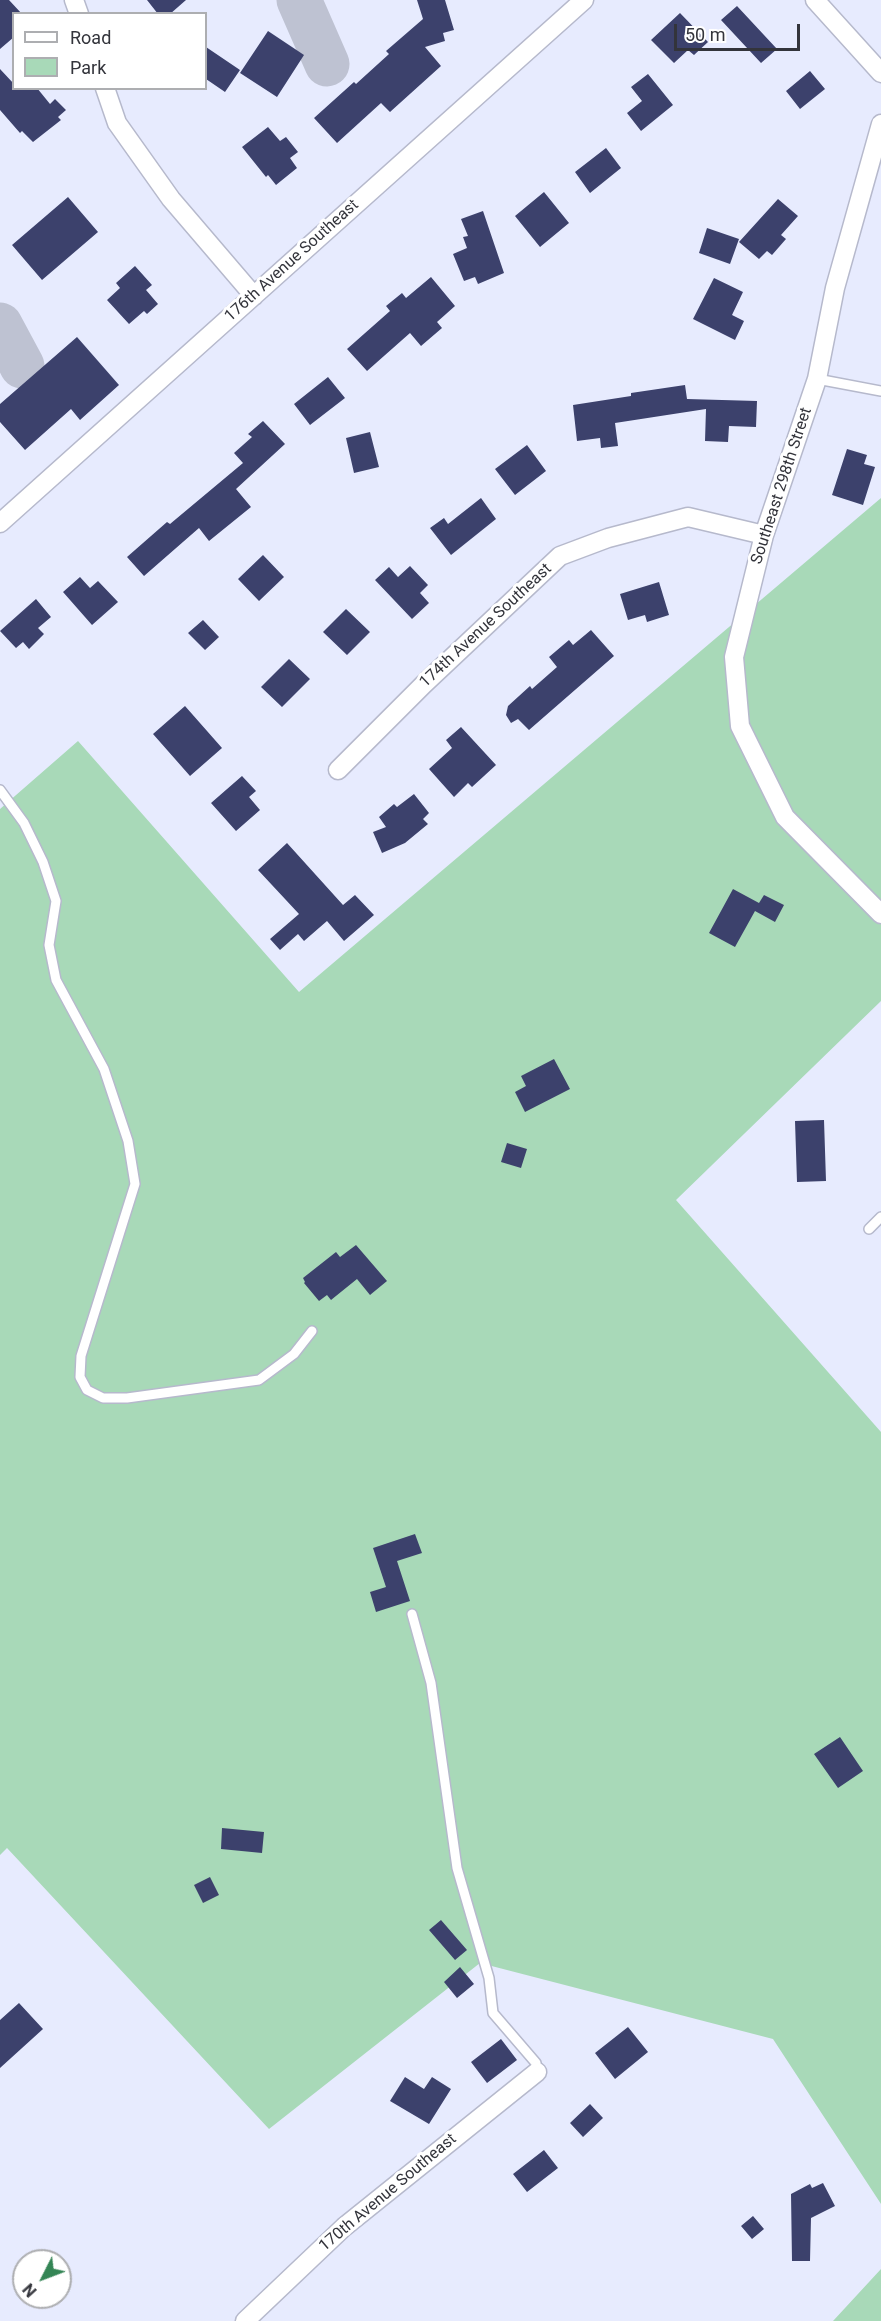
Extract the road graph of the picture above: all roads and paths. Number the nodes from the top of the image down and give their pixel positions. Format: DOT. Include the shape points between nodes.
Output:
graph roads {
  1 [pos="815,0"];
  2 [pos="575,3"];
  3 [pos="881,73"];
  4 [pos="106,90"];
  5 [pos="881,124"];
  6 [pos="254,296"];
  7 [pos="817,379"];
  8 [pos="881,391"];
  9 [pos="0,523"];
  10 [pos="764,535"];
  11 [pos="339,770"];
  12 [pos="0,790"];
  13 [pos="881,914"];
  14 [pos="881,1217"];
  15 [pos="869,1229"];
  16 [pos="312,1331"];
  17 [pos="412,1614"];
  18 [pos="537,2072"];
  19 [pos="245,2321"];
  1 -- 3 [label="street"];
  2 -- 6 [label="street, 176th Avenue Southeast"];
  4 -- 6 [label="street" via="117,123 171,200"];
  5 -- 7 [label="street, Southeast 298th Street" via="835,288"];
  6 -- 9 [label="street, 176th Avenue Southeast"];
  7 -- 8 [label="lane"];
  7 -- 10 [label="street, Southeast 298th Street"];
  10 -- 11 [label="street, 174th Avenue Southeast" via="688,517 608,538 561,556"];
  10 -- 13 [label="street, Southeast 298th Street" via="735,657 740,726 784,817"];
  12 -- 16 [label="lane" via="24,823 43,862 56,900 49,945 56,980 104,1069 128,1141 135,1184 81,1356 80,1377 87,1390 103,1398 127,1398 259,1380 294,1354"];
  14 -- 15 [label="lane"];
  17 -- 18 [label="lane" via="431,1683 456,1868 489,1978 493,2013 536,2063"];
  18 -- 19 [label="street, 170th Avenue Southeast" via="344,2227"];
}
